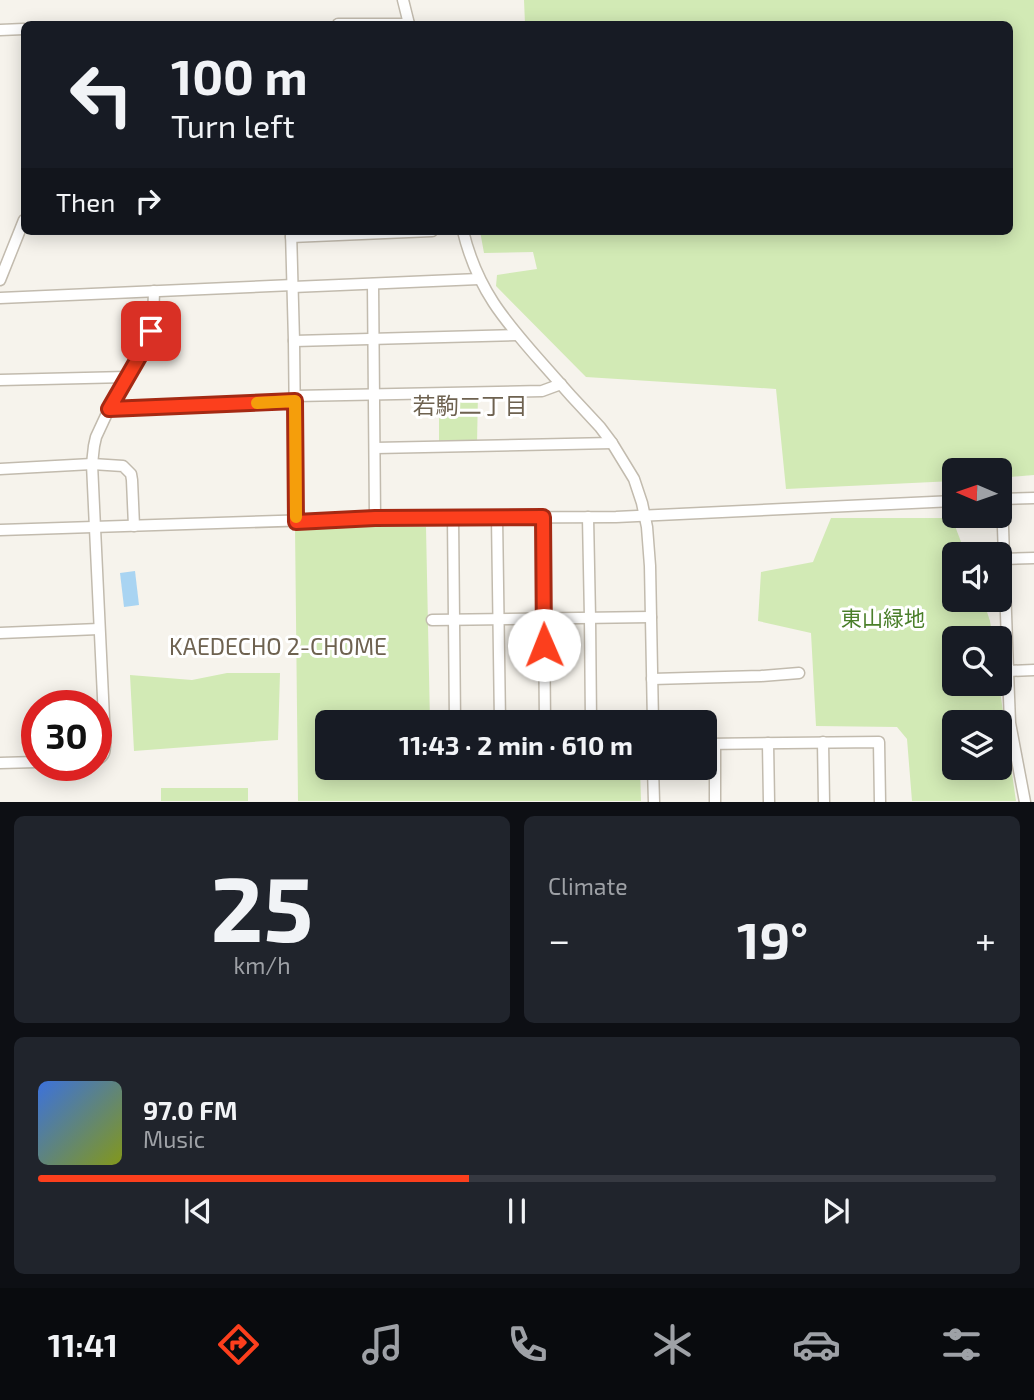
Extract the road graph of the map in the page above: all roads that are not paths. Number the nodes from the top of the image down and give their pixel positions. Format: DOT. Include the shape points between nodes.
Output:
graph roads {
  1 [pos="403,0"];
  2 [pos="408,21"];
  3 [pos="21,29"];
  4 [pos="0,30"];
  5 [pos="21,228"];
  6 [pos="291,235"];
  7 [pos="464,235"];
  8 [pos="479,279"];
  9 [pos="0,280"];
  10 [pos="373,284"];
  11 [pos="293,286"];
  12 [pos="154,291"];
  13 [pos="0,298"];
  14 [pos="517,335"];
  15 [pos="374,340"];
  16 [pos="294,341"];
  17 [pos="127,377"];
  18 [pos="0,380"];
  19 [pos="561,384"];
  20 [pos="375,394"];
  21 [pos="295,399"];
  22 [pos="109,409"];
  23 [pos="612,443"];
  24 [pos="375,448"];
  25 [pos="92,464"];
  26 [pos="0,469"];
  27 [pos="1034,498"];
  28 [pos="1012,499"];
  29 [pos="942,502"];
  30 [pos="644,514"];
  31 [pos="453,517"];
  32 [pos="497,517"];
  33 [pos="543,517"];
  34 [pos="588,517"];
  35 [pos="375,518"];
  36 [pos="296,522"];
  37 [pos="134,526"];
  38 [pos="95,528"];
  39 [pos="0,530"];
  40 [pos="1034,558"];
  41 [pos="1012,559"];
  42 [pos="651,617"];
  43 [pos="544,618"];
  44 [pos="590,618"];
  45 [pos="454,619"];
  46 [pos="498,619"];
  47 [pos="432,620"];
  48 [pos="99,629"];
  49 [pos="0,633"];
  50 [pos="1034,670"];
  51 [pos="1012,671"];
  52 [pos="799,673"];
  53 [pos="652,679"];
  54 [pos="102,690"];
  55 [pos="1009,696"];
  56 [pos="455,710"];
  57 [pos="500,710"];
  58 [pos="545,710"];
  59 [pos="591,710"];
  60 [pos="653,710"];
  61 [pos="823,742"];
  62 [pos="768,743"];
  63 [pos="717,744"];
  64 [pos="21,762"];
  65 [pos="0,763"];
  66 [pos="653,780"];
  67 [pos="713,780"];
  68 [pos="654,802"];
  69 [pos="715,802"];
  70 [pos="769,802"];
  71 [pos="824,802"];
  72 [pos="880,802"];
  73 [pos="1026,802"];
  1 -- 2 [label="street"];
  3 -- 4 [label="street"];
  5 -- 9 [label="street"];
  6 -- 11 [label="street"];
  7 -- 8 [label="street"];
  8 -- 10 [label="street"];
  8 -- 14 [label="street"];
  10 -- 11 [label="street"];
  10 -- 15 [label="street"];
  11 -- 12 [label="street"];
  11 -- 16 [label="street"];
  12 -- 13 [label="street"];
  12 -- 17 [label="street" via="151,331"];
  14 -- 15 [label="street"];
  14 -- 19 [label="street"];
  15 -- 16 [label="street"];
  15 -- 20 [label="street"];
  16 -- 21 [label="street"];
  17 -- 18 [label="street"];
  17 -- 22 [label="street"];
  19 -- 20 [label="street" via="542,391"];
  19 -- 23 [label="street"];
  20 -- 21 [label="street"];
  20 -- 24 [label="street"];
  21 -- 22 [label="street"];
  21 -- 36 [label="street"];
  22 -- 25 [label="street" via="96,437"];
  23 -- 24 [label="street"];
  23 -- 30 [label="street" via="634,479"];
  24 -- 35 [label="street"];
  25 -- 26 [label="street"];
  25 -- 37 [label="street" via="123,466 131,474"];
  25 -- 38 [label="street"];
  27 -- 28 [label="street"];
  29 -- 30 [label="street"];
  30 -- 34 [label="street"];
  30 -- 42 [label="street"];
  31 -- 32 [label="street"];
  31 -- 35 [label="street"];
  31 -- 45 [label="street"];
  32 -- 33 [label="street"];
  32 -- 46 [label="street"];
  33 -- 34 [label="street"];
  33 -- 43 [label="street"];
  34 -- 44 [label="street"];
  35 -- 36 [label="street"];
  36 -- 37 [label="street"];
  37 -- 38 [label="street"];
  38 -- 39 [label="street"];
  38 -- 48 [label="street"];
  40 -- 41 [label="street"];
  42 -- 44 [label="street"];
  42 -- 53 [label="street"];
  43 -- 44 [label="street"];
  43 -- 46 [label="street"];
  43 -- 58 [label="street"];
  44 -- 59 [label="street"];
  45 -- 46 [label="street"];
  45 -- 47 [label="street"];
  45 -- 56 [label="street"];
  46 -- 57 [label="street"];
  48 -- 49 [label="street"];
  48 -- 54 [label="street"];
  50 -- 51 [label="street"];
  52 -- 53 [label="street"];
  53 -- 60 [label="street"];
  55 -- 73 [label="street"];
  61 -- 62 [label="street"];
  61 -- 71 [label="street"];
  61 -- 72 [label="street" via="879,742"];
  62 -- 63 [label="street"];
  62 -- 70 [label="street"];
  64 -- 65 [label="street"];
  66 -- 68 [label="street"];
  67 -- 69 [label="street"];
}
